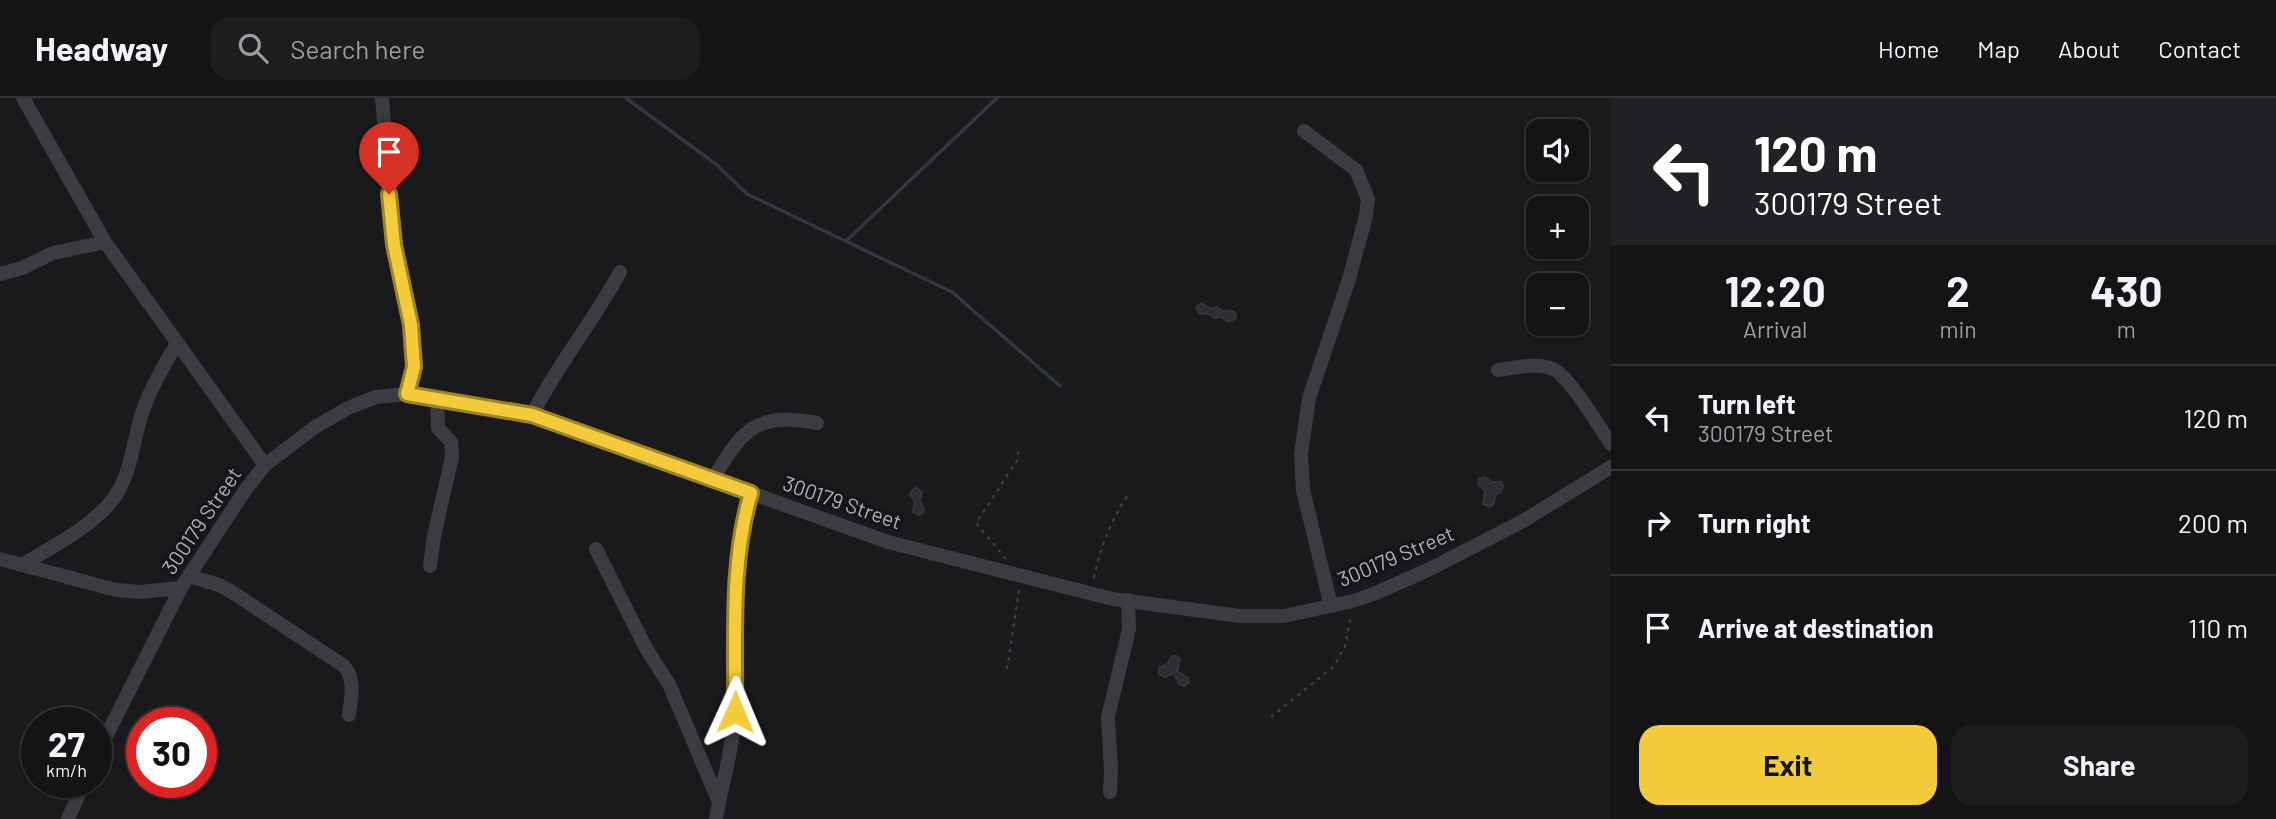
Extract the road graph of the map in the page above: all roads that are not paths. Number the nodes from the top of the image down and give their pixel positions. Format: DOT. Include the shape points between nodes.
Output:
graph roads {
  1 [pos="23,98"];
  2 [pos="382,98"];
  3 [pos="1304,131"];
  4 [pos="105,243"];
  5 [pos="620,272"];
  6 [pos="0,274"];
  7 [pos="177,343"];
  8 [pos="1498,370"];
  9 [pos="407,394"];
  10 [pos="437,398"];
  11 [pos="532,415"];
  12 [pos="817,424"];
  13 [pos="1611,444"];
  14 [pos="265,466"];
  15 [pos="1611,467"];
  16 [pos="713,479"];
  17 [pos="751,493"];
  18 [pos="596,550"];
  19 [pos="0,559"];
  20 [pos="22,565"];
  21 [pos="430,566"];
  22 [pos="185,582"];
  23 [pos="1128,600"];
  24 [pos="1331,607"];
  25 [pos="349,715"];
  26 [pos="112,725"];
  27 [pos="1110,792"];
  28 [pos="78,798"];
  29 [pos="719,802"];
  30 [pos="68,819"];
  31 [pos="716,819"];
  1 -- 4 [label="street"];
  2 -- 9 [label="street" via="394,245 411,325 414,367"];
  3 -- 24 [label="street" via="1356,170 1368,199 1303,431 1303,490"];
  4 -- 6 [label="street" via="53,253"];
  4 -- 7 [label="street"];
  5 -- 11 [label="street"];
  7 -- 14 [label="street"];
  7 -- 20 [label="street" via="150,392 116,495 96,515"];
  8 -- 13 [label="street" via="1553,369"];
  9 -- 10 [label="street, 300179 Street"];
  9 -- 14 [label="street, 300179 Street" via="376,397 341,411"];
  10 -- 11 [label="street, 300179 Street"];
  10 -- 21 [label="street" via="438,428 450,442 453,457"];
  11 -- 16 [label="street, 300179 Street"];
  12 -- 16 [label="street" via="783,420 750,430 734,444"];
  14 -- 22 [label="street, 300179 Street"];
  15 -- 24 [label="street, 300179 Street" via="1477,545 1402,582"];
  16 -- 17 [label="street, 300179 Street"];
  17 -- 23 [label="street, 300179 Street" via="888,542"];
  17 -- 29 [label="street" via="737,563 733,740"];
  18 -- 29 [label="street" via="668,684"];
  19 -- 20 [label="street"];
  20 -- 22 [label="street" via="116,590 140,592"];
  22 -- 25 [label="street" via="226,589 344,666 352,685"];
  22 -- 26 [label="street, 300179 Street"];
  23 -- 24 [label="street, 300179 Street" via="1240,617 1284,616"];
  23 -- 27 [label="street" via="1124,659 1109,709"];
  28 -- 30 [label="street"];
  29 -- 31 [label="street"];
}
